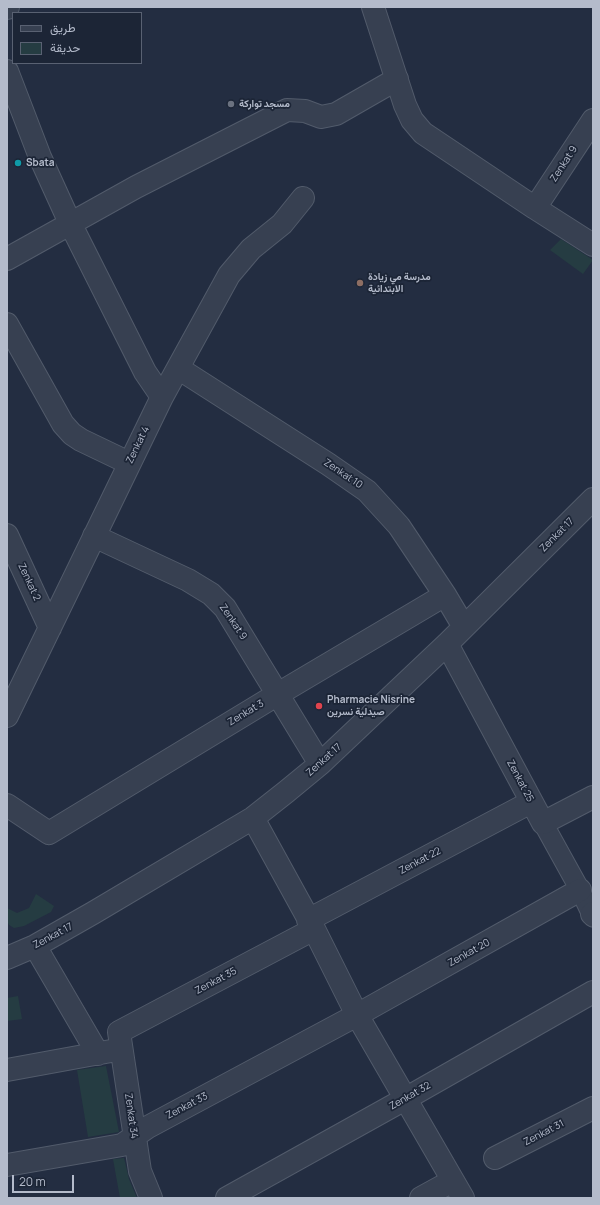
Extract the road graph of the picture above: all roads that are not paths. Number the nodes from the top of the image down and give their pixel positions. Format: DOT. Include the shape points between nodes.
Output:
graph roads {
  1 [pos="373,7"];
  2 [pos="7,70"];
  3 [pos="397,79"];
  4 [pos="593,120"];
  5 [pos="303,198"];
  6 [pos="535,208"];
  7 [pos="70,223"];
  8 [pos="593,246"];
  9 [pos="7,260"];
  10 [pos="7,324"];
  11 [pos="178,368"];
  12 [pos="162,397"];
  13 [pos="129,463"];
  14 [pos="593,499"];
  15 [pos="7,535"];
  16 [pos="94,536"];
  17 [pos="445,595"];
  18 [pos="464,627"];
  19 [pos="50,628"];
  20 [pos="447,644"];
  21 [pos="278,694"];
  22 [pos="7,716"];
  23 [pos="320,764"];
  24 [pos="593,797"];
  25 [pos="531,802"];
  26 [pos="7,806"];
  27 [pos="252,818"];
  28 [pos="543,823"];
  29 [pos="580,890"];
  30 [pos="592,915"];
  31 [pos="311,924"];
  32 [pos="35,946"];
  33 [pos="7,958"];
  34 [pos="593,992"];
  35 [pos="357,1015"];
  36 [pos="121,1041"];
  37 [pos="98,1054"];
  38 [pos="7,1070"];
  39 [pos="405,1099"];
  40 [pos="593,1108"];
  41 [pos="134,1137"];
  42 [pos="495,1158"];
  43 [pos="7,1165"];
  44 [pos="458,1189"];
  45 [pos="151,1198"];
  46 [pos="226,1198"];
  47 [pos="421,1198"];
  1 -- 3 [label="street"];
  2 -- 7 [label="street" via="40,157"];
  3 -- 6 [label="street" via="412,120 424,133"];
  3 -- 7 [label="street" via="336,114 321,117 305,111 287,110"];
  4 -- 6 [label="street, Zenkat 9"];
  5 -- 11 [label="street, Zenkat 4" via="282,224 251,249 229,275"];
  6 -- 8 [label="street"];
  7 -- 9 [label="street"];
  7 -- 12 [label="street" via="145,372"];
  10 -- 13 [label="street" via="63,424 81,440"];
  11 -- 12 [label="street, Zenkat 4"];
  11 -- 17 [label="street, Zenkat 10" via="367,491 399,526"];
  12 -- 13 [label="street, Zenkat 4"];
  13 -- 16 [label="street, Zenkat 4"];
  14 -- 18 [label="street, Zenkat 17"];
  15 -- 19 [label="street, Zenkat 2"];
  16 -- 19 [label="street, Zenkat 4"];
  16 -- 21 [label="street, Zenkat 9" via="188,580 211,594 225,608"];
  17 -- 18 [label="street, Zenkat 10"];
  17 -- 21 [label="street, Zenkat 3"];
  18 -- 20 [label="street, Zenkat 17"];
  19 -- 22 [label="street, Zenkat 4"];
  20 -- 23 [label="street, Zenkat 17"];
  20 -- 25 [label="street, Zenkat 25"];
  21 -- 23 [label="street, Zenkat 9"];
  21 -- 26 [label="street, Zenkat 3" via="49,833"];
  23 -- 27 [label="street, Zenkat 17"];
  24 -- 28 [label="street"];
  25 -- 28 [label="street, Zenkat 25"];
  25 -- 31 [label="street, Zenkat 22"];
  27 -- 31 [label="street"];
  27 -- 32 [label="street, Zenkat 17"];
  28 -- 29 [label="street, Zenkat 25"];
  29 -- 30 [label="street, Zenkat 25"];
  29 -- 35 [label="street, Zenkat 20"];
  31 -- 35 [label="street"];
  31 -- 36 [label="street, Zenkat 35"];
  32 -- 33 [label="street, Zenkat 17"];
  32 -- 37 [label="street"];
  34 -- 39 [label="street, Zenkat 32"];
  35 -- 39 [label="street"];
  35 -- 41 [label="street, Zenkat 33" via="148,1127"];
  36 -- 37 [label="street, Zenkat 35"];
  36 -- 41 [label="street, Zenkat 34"];
  37 -- 38 [label="street, Zenkat 35"];
  39 -- 44 [label="street"];
  39 -- 46 [label="street, Zenkat 32"];
  40 -- 42 [label="street, Zenkat 31"];
  41 -- 43 [label="street, Zenkat 33" via="122,1145"];
  41 -- 45 [label="street, Zenkat 34" via="140,1171"];
  44 -- 47 [label="street"];
}
